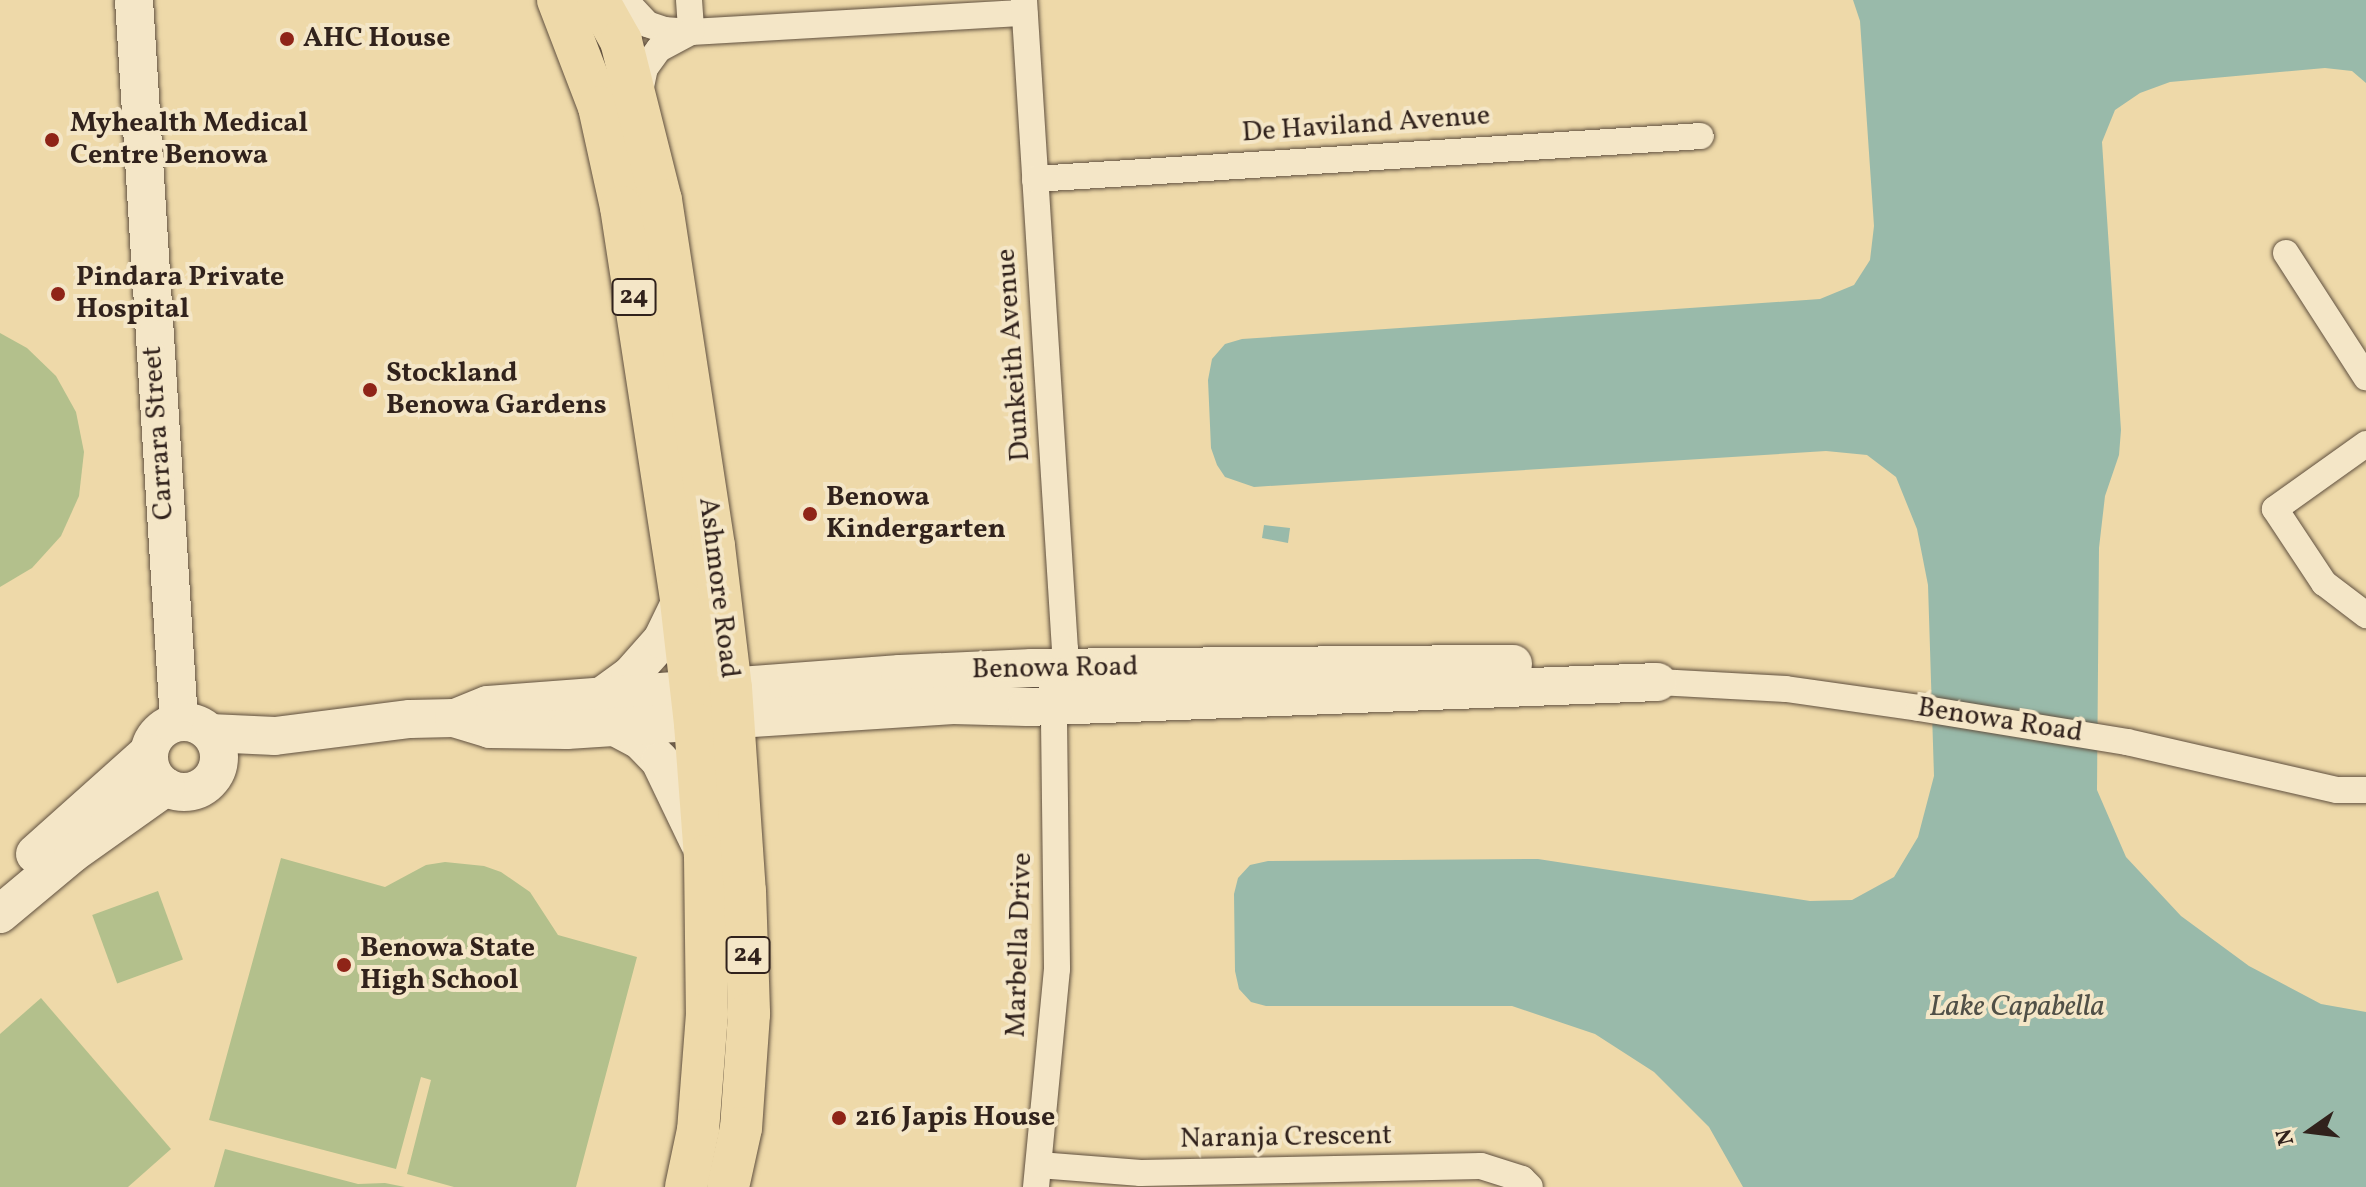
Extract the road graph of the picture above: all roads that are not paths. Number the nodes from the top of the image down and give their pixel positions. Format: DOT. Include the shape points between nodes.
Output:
graph roads {
  1 [pos="134,0"];
  2 [pos="558,0"];
  3 [pos="598,0"];
  4 [pos="625,0"];
  5 [pos="689,0"];
  6 [pos="1024,6"];
  7 [pos="691,32"];
  8 [pos="637,103"];
  9 [pos="1701,136"];
  10 [pos="1035,179"];
  11 [pos="2286,253"];
  12 [pos="2366,377"];
  13 [pos="2366,444"];
  14 [pos="681,601"];
  15 [pos="2366,615"];
  16 [pos="1064,668"];
  17 [pos="1658,682"];
  18 [pos="713,705"];
  19 [pos="1059,706"];
  20 [pos="610,712"];
  21 [pos="203,737"];
  22 [pos="148,753"];
  23 [pos="166,787"];
  24 [pos="2337,790"];
  25 [pos="2366,790"];
  26 [pos="2366,804"];
  27 [pos="705,856"];
  28 [pos="0,885"];
  29 [pos="0,914"];
  30 [pos="1037,1176"];
  31 [pos="686,1187"];
  32 [pos="728,1187"];
  33 [pos="1530,1187"];
  1 -- 21 [label="main road, Carrara Street"];
  2 -- 14 [label="main road, Ashmore Road / 24" via="599,107 621,207"];
  3 -- 8 [label="main road, Ashmore Road / 24" via="621,41"];
  4 -- 7 [label="street" via="647,24"];
  5 -- 7 [label="street"];
  6 -- 7 [label="street"];
  6 -- 10 [label="street, Dunkeith Avenue"];
  7 -- 8 [label="street" via="659,49 645,68"];
  8 -- 18 [label="main road, Ashmore Road / 24" via="664,213 714,546"];
  9 -- 10 [label="street, De Haviland Avenue"];
  10 -- 16 [label="street, Dunkeith Avenue"];
  11 -- 12 [label="street"];
  13 -- 15 [label="street" via="2275,509 2324,583"];
  14 -- 18 [label="main road, Ashmore Road / 24"];
  14 -- 20 [label="main road" via="662,640 630,676"];
  16 -- 17 [label="main road, Benowa Road" via="1562,664"];
  16 -- 18 [label="main road, Benowa Road" via="900,674"];
  16 -- 19 [label="street, Dunkeith Avenue"];
  17 -- 19 [label="main road, Benowa Road"];
  17 -- 24 [label="street, Benowa Road" via="1786,689 1919,708 2127,742"];
  18 -- 19 [label="main road, Benowa Road"];
  18 -- 20 [label="main road, Benowa Road"];
  18 -- 27 [label="main road, Ashmore Road / 24"];
  18 -- 32 [label="main road, Ashmore Road / 24" via="749,1014 741,1128"];
  19 -- 30 [label="street, Marbella Drive" via="1054,720 1057,969"];
  20 -- 21 [label="main road, Benowa Road" via="488,705 454,718 377,721 275,736"];
  20 -- 27 [label="main road" via="660,761"];
  21 -- 22 [label="main road" via="158,732"];
  21 -- 23 [label="main road" via="213,777 196,790"];
  22 -- 23 [label="main road" via="152,773"];
  22 -- 28 [label="main road"];
  23 -- 29 [label="main road" via="73,853"];
  24 -- 25 [label="street, Benowa Road"];
  24 -- 26 [label="street, Benowa Road"];
  27 -- 31 [label="main road, Ashmore Road / 24" via="707,1014 698,1130"];
  30 -- 33 [label="street, Naranja Crescent" via="1481,1166 1522,1179"];
}
